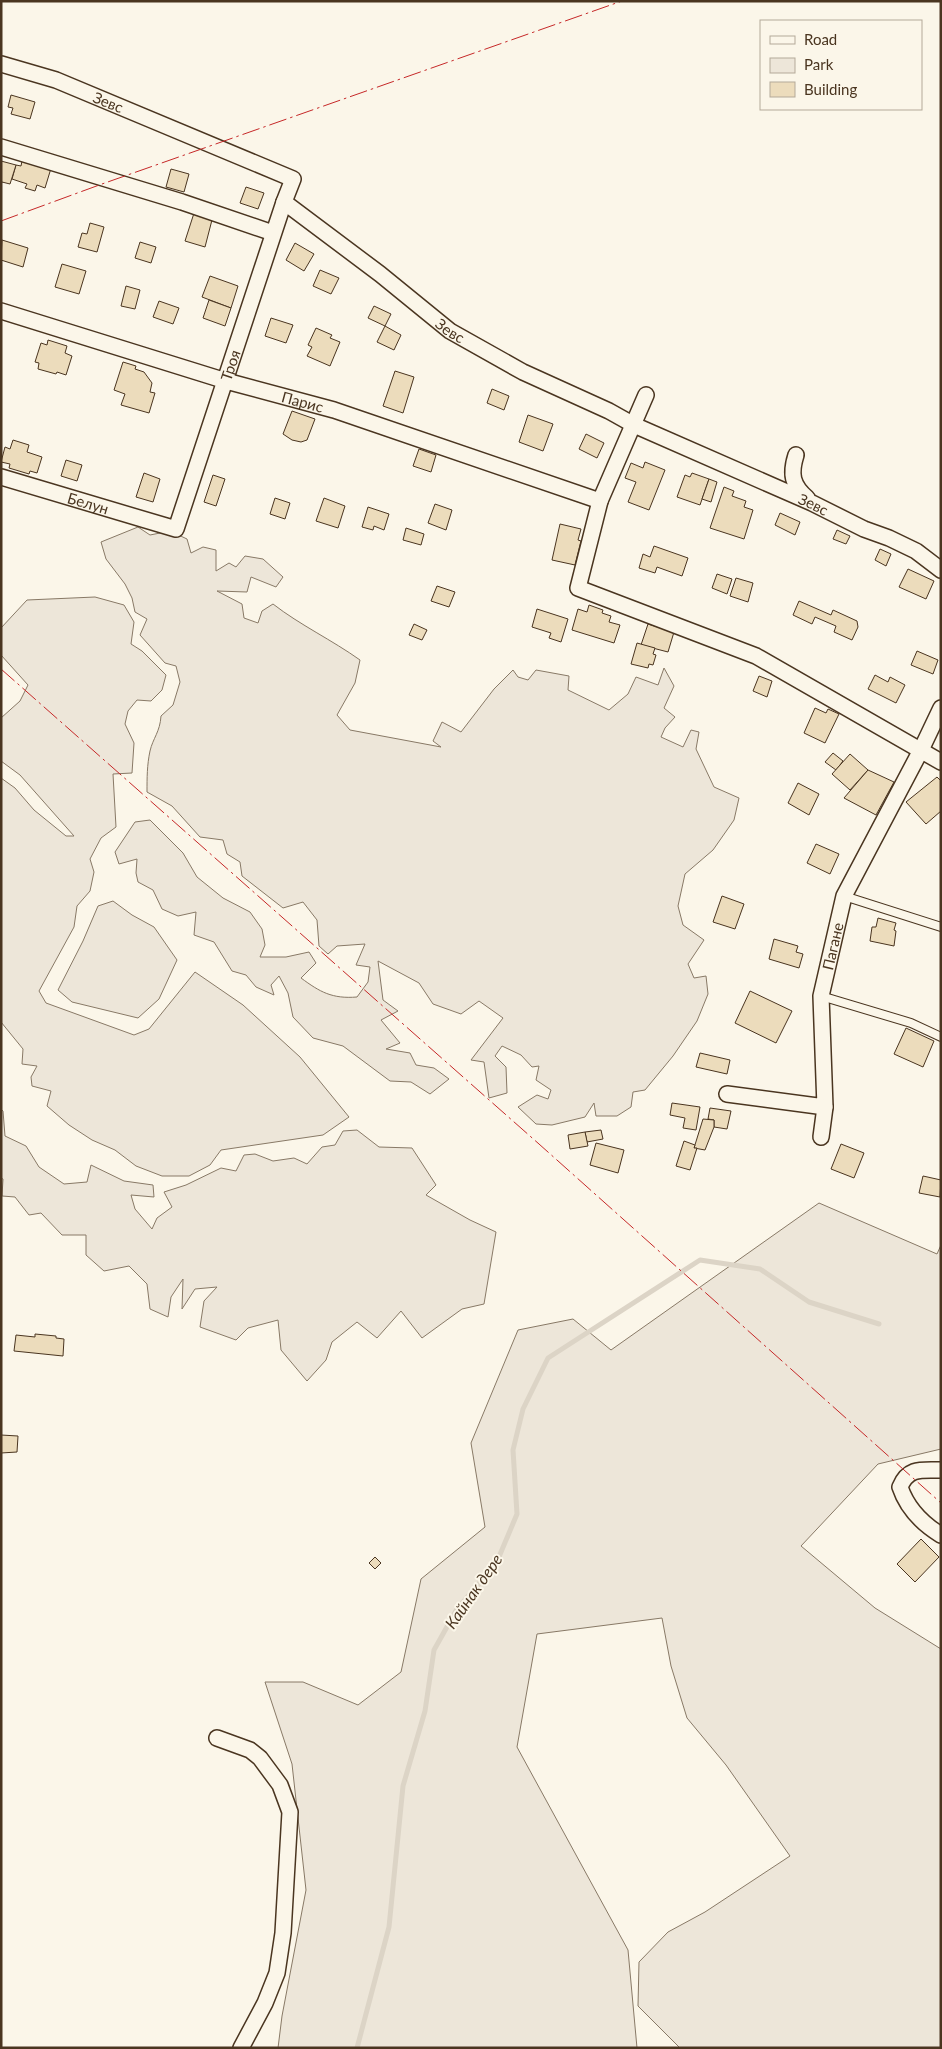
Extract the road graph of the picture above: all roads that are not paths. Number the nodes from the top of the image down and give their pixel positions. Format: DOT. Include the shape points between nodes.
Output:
graph roads {
  1 [pos="1,64"];
  2 [pos="1,147"];
  3 [pos="284,202"];
  4 [pos="273,233"];
  5 [pos="1,311"];
  6 [pos="226,381"];
  7 [pos="646,395"];
  8 [pos="634,425"];
  9 [pos="796,455"];
  10 [pos="1,477"];
  11 [pos="600,501"];
  12 [pos="812,503"];
  13 [pos="176,529"];
  14 [pos="941,570"];
  15 [pos="941,708"];
  16 [pos="921,750"];
  17 [pos="941,762"];
  18 [pos="844,896"];
  19 [pos="941,927"];
  20 [pos="821,996"];
  21 [pos="941,1037"];
  22 [pos="727,1094"];
  23 [pos="825,1107"];
  24 [pos="821,1137"];
  25 [pos="941,1470"];
  26 [pos="941,1535"];
  27 [pos="217,1738"];
  28 [pos="241,2048"];
  1 -- 3 [label="street, Зевс" via="56,80 293,179"];
  2 -- 4 [label="street"];
  3 -- 4 [label="street, Троя"];
  3 -- 8 [label="street, Зевс" via="450,331 523,372"];
  4 -- 6 [label="street, Троя"];
  5 -- 6 [label="street, Парис"];
  6 -- 11 [label="street, Парис" via="334,410"];
  6 -- 13 [label="street, Троя"];
  7 -- 8 [label="street"];
  8 -- 11 [label="street"];
  8 -- 12 [label="street, Зевс"];
  9 -- 12 [label="street" via="792,470 797,489"];
  10 -- 13 [label="street, Белун"];
  11 -- 16 [label="street" via="578,588 756,656"];
  12 -- 14 [label="street, Зевс" via="916,551"];
  15 -- 16 [label="street, Пагане"];
  16 -- 17 [label="street"];
  16 -- 18 [label="street, Пагане"];
  18 -- 19 [label="lane"];
  18 -- 20 [label="street, Пагане"];
  20 -- 21 [label="lane" via="911,1023"];
  20 -- 23 [label="street, Пагане"];
  22 -- 23 [label="street"];
  23 -- 24 [label="street, Пагане"];
  25 -- 26 [label="street" via="909,1473 900,1488 920,1519"];
  27 -- 28 [label="street" via="250,1750 260,1758 280,1785 290,1812 283,1933 277,1973"];
}
